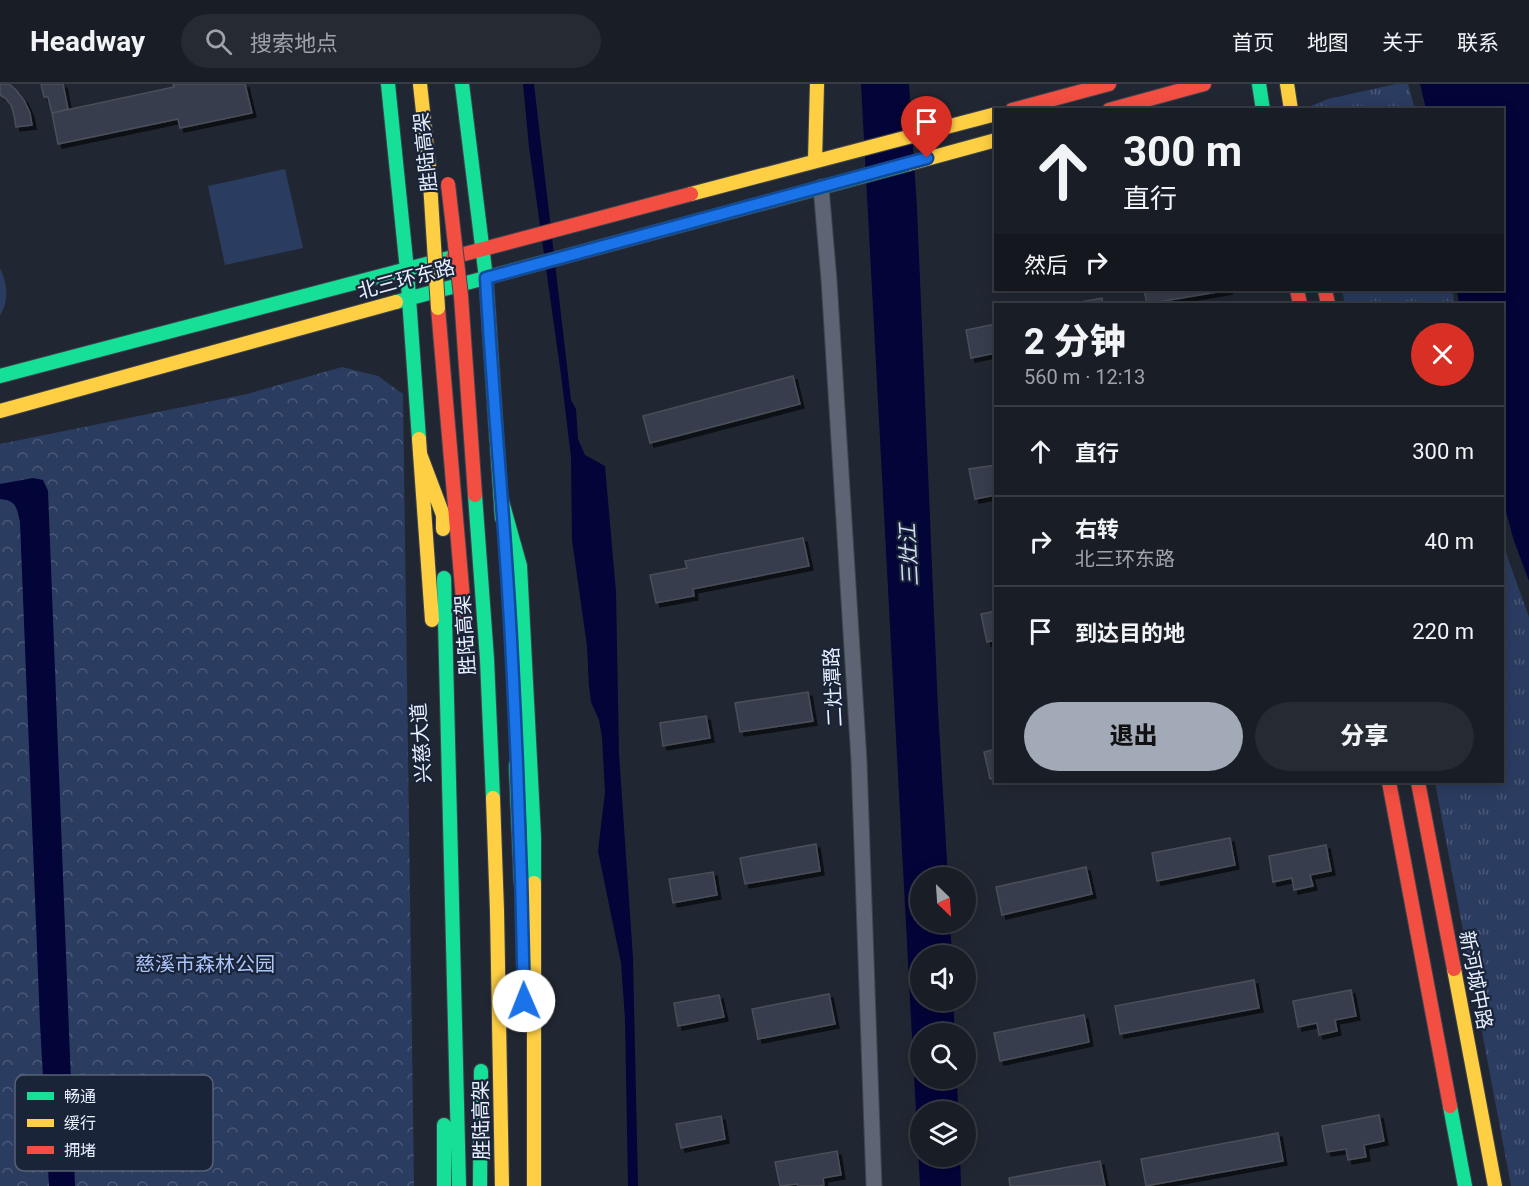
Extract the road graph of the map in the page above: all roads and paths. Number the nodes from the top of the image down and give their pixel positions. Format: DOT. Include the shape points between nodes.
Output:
graph roads {
  1 [pos="388,84"];
  2 [pos="420,84"];
  3 [pos="462,84"];
  4 [pos="817,84"];
  5 [pos="1109,84"];
  6 [pos="1204,84"];
  7 [pos="1259,84"];
  8 [pos="1287,84"];
  9 [pos="1019,108"];
  10 [pos="1116,108"];
  11 [pos="1263,108"];
  12 [pos="1291,108"];
  13 [pos="994,115"];
  14 [pos="994,141"];
  15 [pos="815,161"];
  16 [pos="447,175"];
  17 [pos="821,187"];
  18 [pos="483,249"];
  19 [pos="407,270"];
  20 [pos="486,278"];
  21 [pos="409,298"];
  22 [pos="0,376"];
  23 [pos="0,411"];
  24 [pos="420,454"];
  25 [pos="501,498"];
  26 [pos="443,547"];
  27 [pos="506,567"];
  28 [pos="444,569"];
  29 [pos="509,613"];
  30 [pos="465,625"];
  31 [pos="515,730"];
  32 [pos="516,754"];
  33 [pos="1389,783"];
  34 [pos="1418,783"];
  35 [pos="480,1058"];
  36 [pos="444,1186"];
  37 [pos="459,1186"];
  38 [pos="480,1186"];
  39 [pos="502,1186"];
  40 [pos="524,1186"];
  41 [pos="534,1186"];
  42 [pos="874,1186"];
  43 [pos="1465,1186"];
  44 [pos="1495,1186"];
  1 -- 19 [label="main road, 兴慈大道"];
  2 -- 30 [label="main road, 胜陆高架, bridge"];
  3 -- 18 [label="main road"];
  4 -- 15 [label="main road"];
  5 -- 9 [label="main road"];
  6 -- 10 [label="main road"];
  7 -- 11 [label="main road"];
  8 -- 12 [label="main road"];
  13 -- 15 [label="main road, 北三环东路"];
  14 -- 17 [label="main road, 北三环东路"];
  15 -- 18 [label="main road, 北三环东路"];
  16 -- 39 [label="main road, 胜陆高架, bridge" via="461,296 487,659"];
  17 -- 20 [label="main road, 北三环东路"];
  17 -- 42 [label="street, 二灶潭路" via="859,761"];
  18 -- 19 [label="main road, 北三环东路"];
  18 -- 20 [label="main road"];
  19 -- 21 [label="main road, 兴慈大道"];
  19 -- 22 [label="main road, 北三环东路"];
  20 -- 21 [label="main road, 北三环东路"];
  20 -- 25 [label="main road"];
  21 -- 23 [label="main road, 北三环东路"];
  21 -- 24 [label="main road, 兴慈大道"];
  24 -- 26 [label="main road" via="442,515"];
  24 -- 36 [label="main road, 兴慈大道" via="448,841"];
  25 -- 27 [label="main road"];
  25 -- 41 [label="main road" via="520,566 534,837"];
  28 -- 37 [label="main road"];
  29 -- 31 [label="main road"];
  32 -- 40 [label="main road" via="525,1069"];
  33 -- 43 [label="main road"];
  34 -- 44 [label="main road, 新河城中路"];
  35 -- 38 [label="main road, 胜陆高架"];
}
